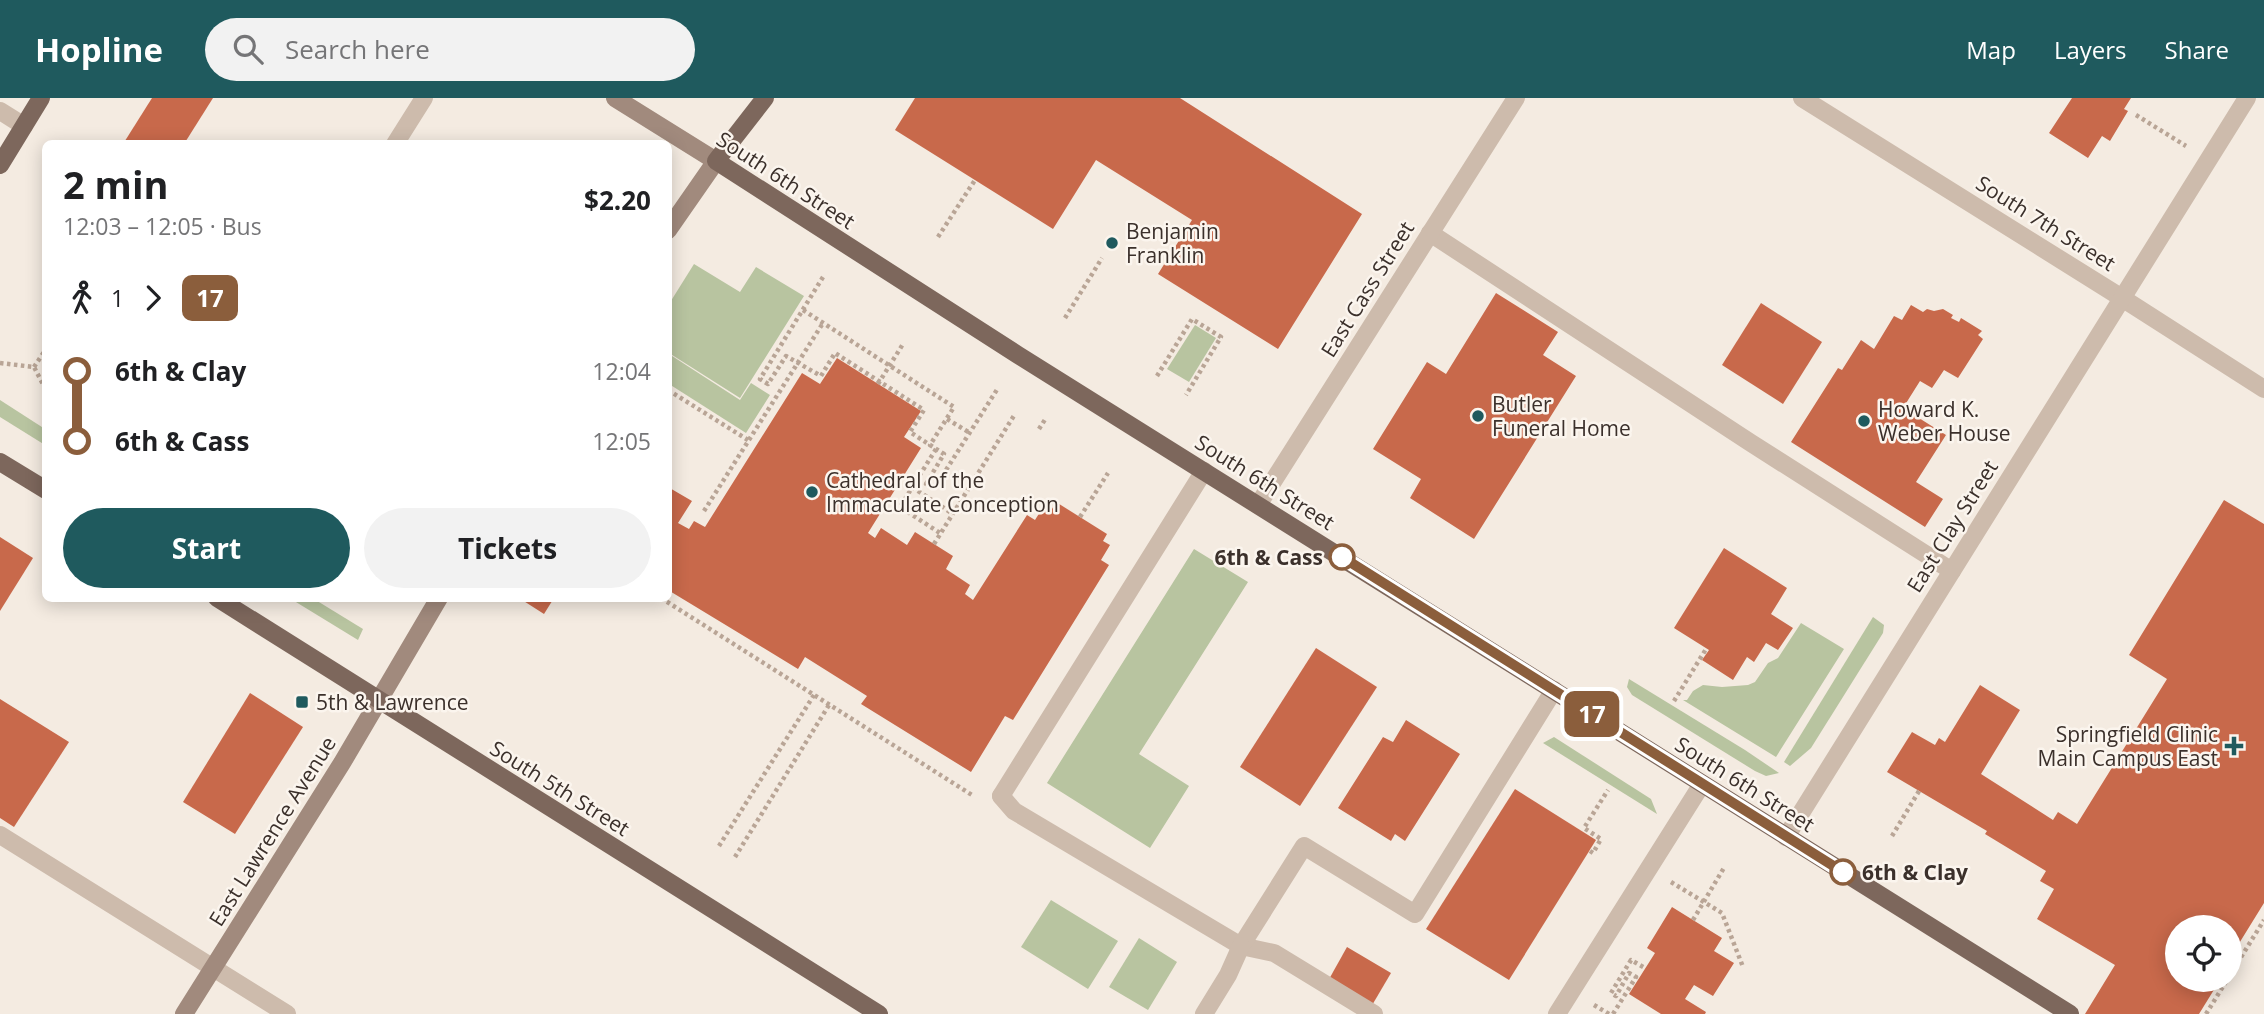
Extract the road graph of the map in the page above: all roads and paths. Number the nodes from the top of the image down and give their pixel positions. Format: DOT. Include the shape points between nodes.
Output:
graph roads {
  1 [pos="41,98"];
  2 [pos="424,98"];
  3 [pos="615,98"];
  4 [pos="765,98"];
  5 [pos="1516,98"];
  6 [pos="1802,98"];
  7 [pos="2247,98"];
  8 [pos="0,111"];
  9 [pos="2136,115"];
  10 [pos="24,126"];
  11 [pos="398,140"];
  12 [pos="2179,142"];
  13 [pos="716,162"];
  14 [pos="0,164"];
  15 [pos="975,180"];
  16 [pos="672,224"];
  17 [pos="1430,233"];
  18 [pos="938,237"];
  19 [pos="1102,258"];
  20 [pos="823,277"];
  21 [pos="2122,298"];
  22 [pos="803,310"];
  23 [pos="1065,317"];
  24 [pos="823,323"];
  25 [pos="903,344"];
  26 [pos="42,355"];
  27 [pos="797,362"];
  28 [pos="0,363"];
  29 [pos="890,365"];
  30 [pos="34,367"];
  31 [pos="1157,376"];
  32 [pos="42,382"];
  33 [pos="879,383"];
  34 [pos="998,388"];
  35 [pos="2264,389"];
  36 [pos="672,392"];
  37 [pos="1186,395"];
  38 [pos="1015,414"];
  39 [pos="946,418"];
  40 [pos="1046,418"];
  41 [pos="1039,429"];
  42 [pos="970,433"];
  43 [pos="748,440"];
  44 [pos="930,445"];
  45 [pos="936,449"];
  46 [pos="0,462"];
  47 [pos="1204,471"];
  48 [pos="1108,473"];
  49 [pos="912,487"];
  50 [pos="42,488"];
  51 [pos="1258,505"];
  52 [pos="704,511"];
  53 [pos="953,513"];
  54 [pos="1080,517"];
  55 [pos="940,533"];
  56 [pos="934,544"];
  57 [pos="1952,570"];
  58 [pos="223,602"];
  59 [pos="437,602"];
  60 [pos="667,602"];
  61 [pos="1706,649"];
  62 [pos="1554,690"];
  63 [pos="814,695"];
  64 [pos="379,700"];
  65 [pos="1674,701"];
  66 [pos="829,705"];
  67 [pos="1702,784"];
  68 [pos="1608,790"];
  69 [pos="1919,791"];
  70 [pos="972,795"];
  71 [pos="0,835"];
  72 [pos="1892,836"];
  73 [pos="1786,837"];
  74 [pos="719,846"];
  75 [pos="1590,851"];
  76 [pos="735,857"];
  77 [pos="1725,866"];
  78 [pos="1670,881"];
  79 [pos="1703,902"];
  80 [pos="1693,920"];
  81 [pos="2264,920"];
  82 [pos="1241,946"];
  83 [pos="2242,956"];
  84 [pos="214,967"];
  85 [pos="1743,967"];
  86 [pos="1645,968"];
  87 [pos="2220,992"];
  88 [pos="1594,1005"];
  89 [pos="184,1014"];
  90 [pos="287,1014"];
  91 [pos="879,1014"];
  92 [pos="1204,1014"];
  93 [pos="1374,1014"];
  94 [pos="1557,1014"];
  95 [pos="1611,1014"];
  96 [pos="2070,1014"];
  97 [pos="2206,1014"];
  1 -- 10 [label="main road"];
  2 -- 11 [label="street"];
  3 -- 13 [label="street, South 6th Street"];
  4 -- 13 [label="main road"];
  5 -- 17 [label="street, East Cass Street"];
  6 -- 21 [label="street, South 7th Street"];
  7 -- 21 [label="street, East Clay Street"];
  8 -- 10 [label="street"];
  9 -- 12 [label="path"];
  10 -- 14 [label="main road"];
  13 -- 16 [label="street"];
  13 -- 47 [label="main road, South 6th Street"];
  15 -- 18 [label="path"];
  17 -- 51 [label="street, East Cass Street"];
  17 -- 57 [label="street"];
  19 -- 23 [label="path"];
  20 -- 22 [label="path"];
  21 -- 35 [label="street, South 7th Street"];
  21 -- 57 [label="street, East Clay Street"];
  22 -- 24 [label="path"];
  22 -- 27 [label="path" via="760,379 768,384 786,356"];
  24 -- 27 [label="path"];
  24 -- 29 [label="path"];
  25 -- 29 [label="path"];
  26 -- 30 [label="path"];
  27 -- 33 [label="path" via="821,376 835,353"];
  27 -- 43 [label="path"];
  28 -- 30 [label="path"];
  29 -- 33 [label="path"];
  29 -- 39 [label="path" via="954,407"];
  30 -- 32 [label="path"];
  31 -- 37 [label="path" via="1192,319 1222,337"];
  33 -- 44 [label="path" via="924,410 910,432"];
  34 -- 42 [label="path"];
  36 -- 43 [label="path"];
  38 -- 53 [label="path"];
  39 -- 42 [label="path"];
  39 -- 44 [label="path"];
  40 -- 41 [label="path"];
  42 -- 45 [label="path" via="934,489 926,484 944,454"];
  43 -- 52 [label="path"];
  44 -- 45 [label="path"];
  45 -- 49 [label="path"];
  46 -- 50 [label="main road"];
  47 -- 51 [label="main road, South 6th Street"];
  47 -- 82 [label="street" via="1001,796 1014,811"];
  48 -- 54 [label="path"];
  49 -- 53 [label="path"];
  49 -- 55 [label="path" via="900,507"];
  51 -- 62 [label="main road, South 6th Street"];
  53 -- 55 [label="path"];
  55 -- 56 [label="path"];
  57 -- 73 [label="street, East Clay Street"];
  58 -- 64 [label="main road, South 5th Street"];
  59 -- 64 [label="street, East Lawrence Avenue"];
  60 -- 63 [label="path"];
  61 -- 65 [label="path"];
  62 -- 67 [label="main road, South 6th Street"];
  62 -- 82 [label="street" via="1415,914 1304,846"];
  63 -- 66 [label="path"];
  63 -- 74 [label="path"];
  64 -- 84 [label="street, East Lawrence Avenue"];
  64 -- 91 [label="main road, South 5th Street"];
  66 -- 70 [label="path"];
  66 -- 76 [label="path"];
  67 -- 73 [label="main road, South 6th Street"];
  67 -- 94 [label="street"];
  68 -- 75 [label="path" via="1584,828 1601,839"];
  69 -- 72 [label="path"];
  71 -- 84 [label="street"];
  73 -- 96 [label="main road, South 6th Street"];
  77 -- 79 [label="path"];
  78 -- 79 [label="path"];
  79 -- 80 [label="path"];
  79 -- 85 [label="path" via="1722,913"];
  81 -- 83 [label="path"];
  82 -- 92 [label="street"];
  82 -- 93 [label="street" via="1274,953"];
  84 -- 89 [label="street, East Lawrence Avenue"];
  84 -- 90 [label="street"];
  86 -- 95 [label="path" via="1631,960 1611,993 1615,996 1629,973 1636,977"];
  87 -- 97 [label="path"];
  88 -- 95 [label="path"];
}
